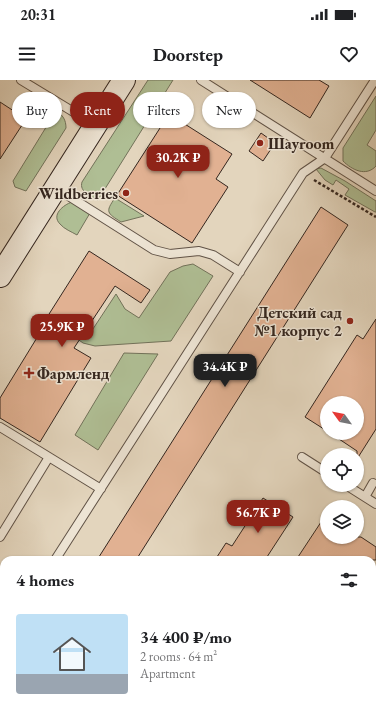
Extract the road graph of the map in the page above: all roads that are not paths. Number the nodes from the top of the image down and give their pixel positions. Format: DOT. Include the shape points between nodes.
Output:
graph roads {
  1 [pos="21,80"];
  2 [pos="124,80"];
  3 [pos="201,80"];
  4 [pos="375,80"];
  5 [pos="117,92"];
  6 [pos="70,109"];
  7 [pos="94,128"];
  8 [pos="325,158"];
  9 [pos="56,188"];
  10 [pos="376,191"];
  11 [pos="240,272"];
  12 [pos="0,276"];
  13 [pos="0,427"];
  14 [pos="49,457"];
  15 [pos="302,457"];
  16 [pos="320,469"];
  17 [pos="373,483"];
  18 [pos="101,489"];
  19 [pos="357,492"];
  20 [pos="365,497"];
  21 [pos="376,504"];
  22 [pos="0,538"];
  23 [pos="58,556"];
  1 -- 6 [label="lane"];
  2 -- 5 [label="main road"];
  3 -- 8 [label="lane"];
  4 -- 8 [label="lane"];
  7 -- 9 [label="main road"];
  8 -- 10 [label="lane"];
  8 -- 11 [label="lane" via="303,174"];
  9 -- 11 [label="lane" via="154,250 170,254 199,251 213,255"];
  9 -- 12 [label="main road"];
  11 -- 18 [label="lane"];
  13 -- 14 [label="lane"];
  14 -- 18 [label="lane"];
  14 -- 22 [label="lane"];
  15 -- 16 [label="lane"];
  17 -- 20 [label="lane"];
  18 -- 23 [label="lane"];
  19 -- 20 [label="lane"];
  20 -- 21 [label="lane"];
}
